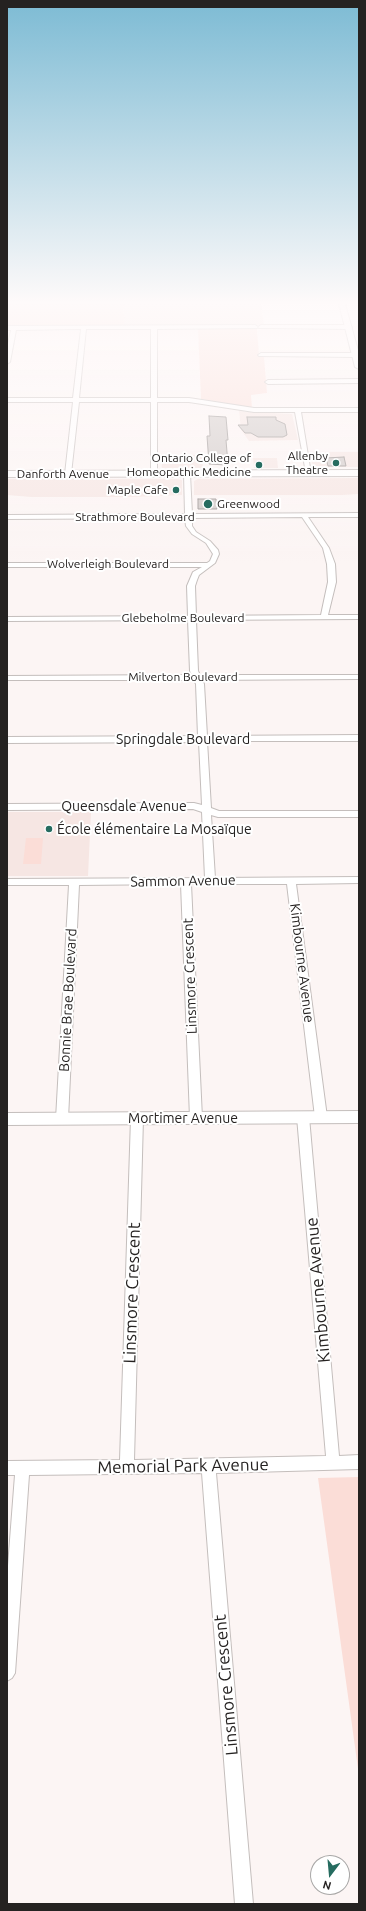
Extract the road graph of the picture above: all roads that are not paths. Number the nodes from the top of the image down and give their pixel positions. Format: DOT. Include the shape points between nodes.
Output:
graph roads {
  1 [pos="77,393"];
  2 [pos="154,393"];
  3 [pos="7,400"];
  4 [pos="76,400"];
  5 [pos="154,400"];
  6 [pos="359,410"];
  7 [pos="298,411"];
  8 [pos="309,473"];
  9 [pos="359,473"];
  10 [pos="7,474"];
  11 [pos="68,474"];
  12 [pos="154,474"];
  13 [pos="187,474"];
  14 [pos="359,515"];
  15 [pos="189,516"];
  16 [pos="304,516"];
  17 [pos="7,517"];
  18 [pos="7,565"];
  19 [pos="209,565"];
  20 [pos="324,617"];
  21 [pos="359,617"];
  22 [pos="193,618"];
  23 [pos="7,619"];
  24 [pos="197,677"];
  25 [pos="359,677"];
  26 [pos="7,678"];
  27 [pos="359,738"];
  28 [pos="203,739"];
  29 [pos="7,740"];
  30 [pos="7,807"];
  31 [pos="207,810"];
  32 [pos="359,814"];
  33 [pos="291,880"];
  34 [pos="359,880"];
  35 [pos="210,881"];
  36 [pos="7,882"];
  37 [pos="74,882"];
  38 [pos="186,882"];
  39 [pos="303,1117"];
  40 [pos="321,1117"];
  41 [pos="359,1117"];
  42 [pos="137,1118"];
  43 [pos="196,1118"];
  44 [pos="7,1119"];
  45 [pos="62,1119"];
  46 [pos="359,1462"];
  47 [pos="333,1463"];
  48 [pos="208,1465"];
  49 [pos="127,1467"];
  50 [pos="7,1468"];
  51 [pos="23,1468"];
  52 [pos="7,1673"];
  53 [pos="244,1904"];
  1 -- 4 [label="street"];
  2 -- 5 [label="street"];
  3 -- 4 [label="street"];
  4 -- 5 [label="street"];
  4 -- 11 [label="street"];
  5 -- 7 [label="street" via="193,400 254,410"];
  5 -- 12 [label="street"];
  6 -- 7 [label="street"];
  7 -- 8 [label="street"];
  8 -- 9 [label="main road, Danforth Avenue"];
  8 -- 13 [label="main road, Danforth Avenue"];
  10 -- 11 [label="main road, Danforth Avenue"];
  11 -- 12 [label="main road, Danforth Avenue"];
  12 -- 13 [label="main road, Danforth Avenue"];
  13 -- 15 [label="street"];
  14 -- 16 [label="street, Strathmore Boulevard"];
  15 -- 16 [label="street, Strathmore Boulevard"];
  15 -- 17 [label="street, Strathmore Boulevard"];
  15 -- 19 [label="street" via="190,529 215,550 215,558"];
  16 -- 20 [label="street" via="316,530 331,564 332,582"];
  18 -- 19 [label="street, Wolverleigh Boulevard"];
  19 -- 22 [label="street" via="193,580"];
  20 -- 21 [label="street, Glebeholme Boulevard"];
  20 -- 22 [label="street, Glebeholme Boulevard"];
  22 -- 23 [label="street, Glebeholme Boulevard"];
  22 -- 24 [label="street" via="194,671"];
  24 -- 25 [label="street, Milverton Boulevard"];
  24 -- 26 [label="street, Milverton Boulevard"];
  24 -- 28 [label="street" via="200,684"];
  27 -- 28 [label="street, Springdale Boulevard"];
  28 -- 29 [label="street, Springdale Boulevard"];
  28 -- 31 [label="street"];
  30 -- 31 [label="street, Queensdale Avenue" via="194,806"];
  31 -- 32 [label="street, Queensdale Avenue" via="218,814"];
  31 -- 35 [label="street"];
  33 -- 34 [label="street, Sammon Avenue"];
  33 -- 35 [label="street, Sammon Avenue"];
  33 -- 40 [label="street, Kimbourne Avenue"];
  35 -- 38 [label="street, Sammon Avenue"];
  36 -- 37 [label="street, Sammon Avenue"];
  37 -- 38 [label="street, Sammon Avenue"];
  37 -- 45 [label="street, Bonnie Brae Boulevard"];
  38 -- 43 [label="street, Linsmore Crescent"];
  39 -- 40 [label="street, Mortimer Avenue"];
  39 -- 43 [label="street, Mortimer Avenue"];
  39 -- 47 [label="street, Kimbourne Avenue"];
  40 -- 41 [label="street, Mortimer Avenue"];
  42 -- 43 [label="street, Mortimer Avenue"];
  42 -- 45 [label="street, Mortimer Avenue"];
  42 -- 49 [label="street, Linsmore Crescent"];
  44 -- 45 [label="street, Mortimer Avenue"];
  46 -- 47 [label="street, Memorial Park Avenue"];
  47 -- 48 [label="street, Memorial Park Avenue"];
  48 -- 49 [label="street, Memorial Park Avenue"];
  48 -- 53 [label="street, Linsmore Crescent"];
  49 -- 51 [label="street, Memorial Park Avenue"];
  50 -- 51 [label="street, Memorial Park Avenue"];
  51 -- 52 [label="street"];
}
